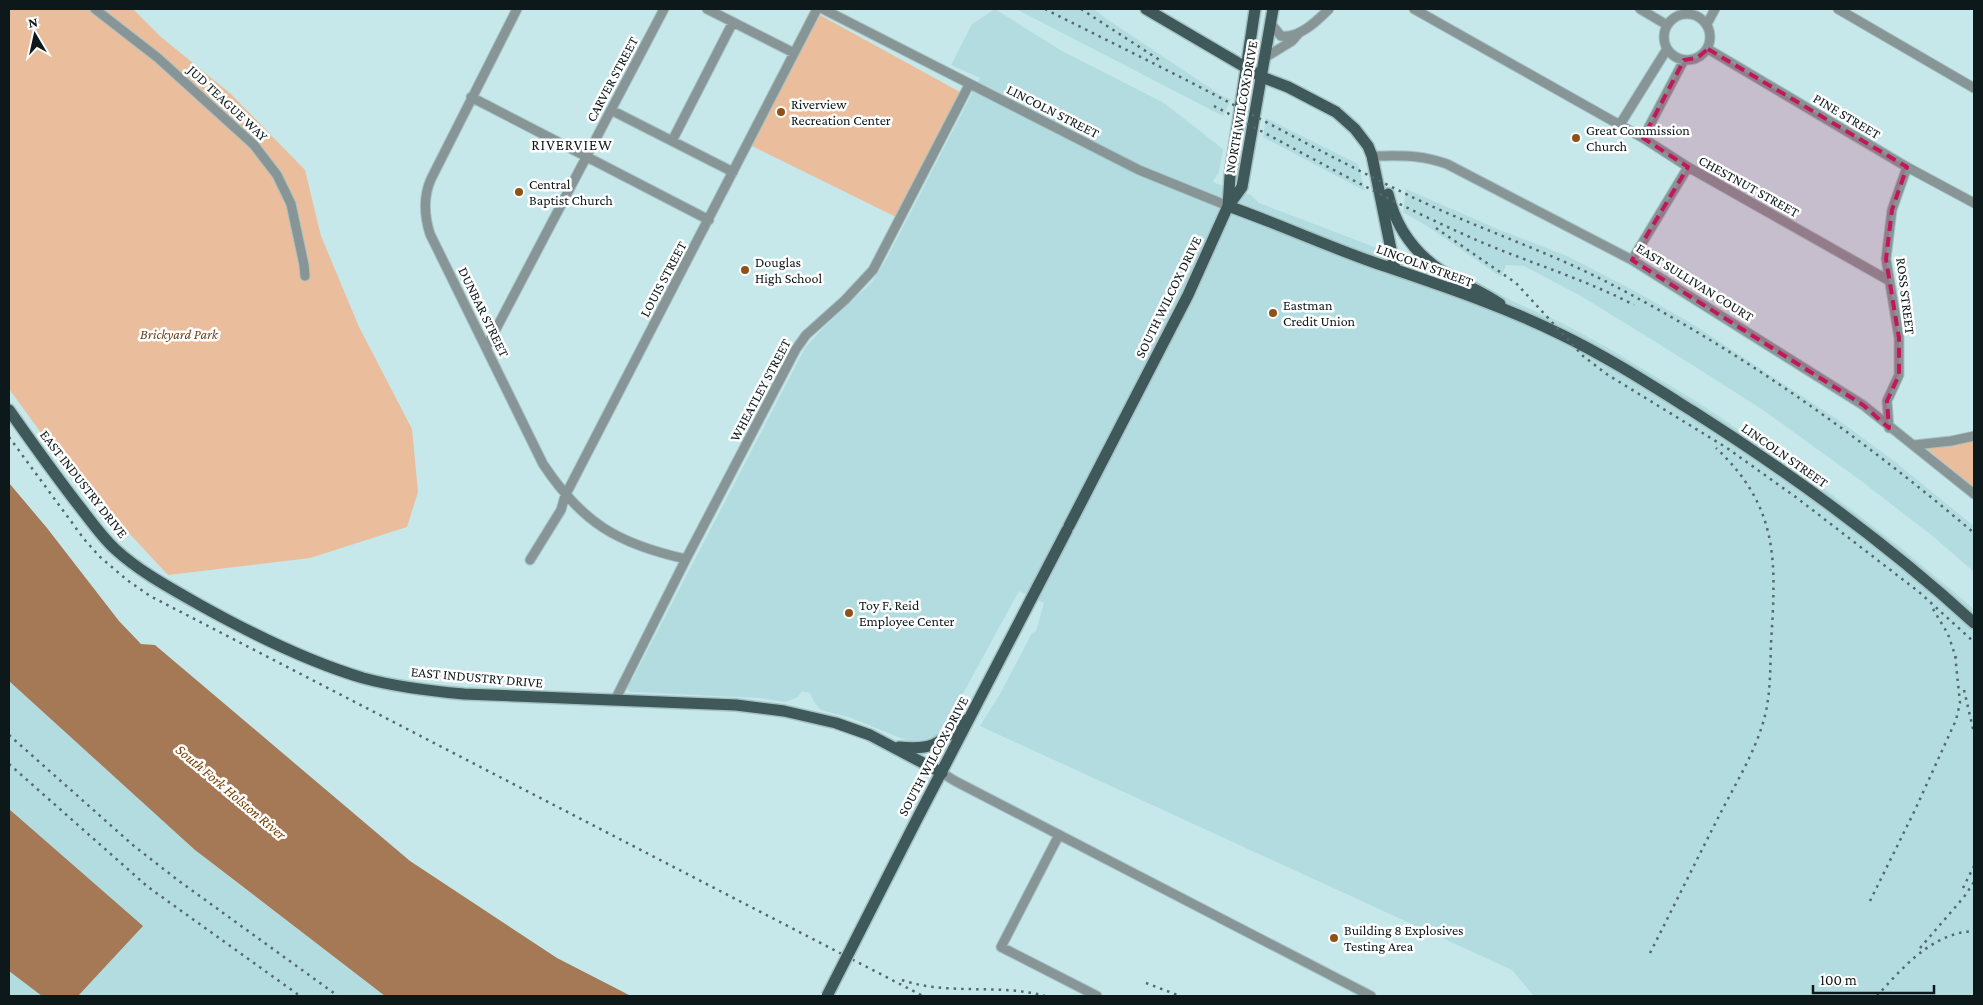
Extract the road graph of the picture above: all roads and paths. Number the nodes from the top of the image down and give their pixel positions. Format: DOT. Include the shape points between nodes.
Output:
graph roads {
  1 [pos="95,9"];
  2 [pos="517,9"];
  3 [pos="664,9"];
  4 [pos="707,9"];
  5 [pos="817,9"];
  6 [pos="823,9"];
  7 [pos="1146,9"];
  8 [pos="1255,9"];
  9 [pos="1273,9"];
  10 [pos="1329,9"];
  11 [pos="1414,9"];
  12 [pos="1640,9"];
  13 [pos="1715,9"];
  14 [pos="1838,9"];
  15 [pos="1689,11"];
  16 [pos="733,22"];
  17 [pos="1271,24"];
  18 [pos="1707,24"];
  19 [pos="1667,25"];
  20 [pos="1300,31"];
  21 [pos="1667,49"];
  22 [pos="1708,49"];
  23 [pos="794,53"];
  24 [pos="1266,57"];
  25 [pos="1684,60"];
  26 [pos="1245,66"];
  27 [pos="1262,77"];
  28 [pos="969,85"];
  29 [pos="1974,88"];
  30 [pos="471,98"];
  31 [pos="611,110"];
  32 [pos="1620,126"];
  33 [pos="1643,138"];
  34 [pos="672,141"];
  35 [pos="1372,156"];
  36 [pos="586,158"];
  37 [pos="1688,167"];
  38 [pos="1907,168"];
  39 [pos="733,172"];
  40 [pos="1974,203"];
  41 [pos="1228,206"];
  42 [pos="709,220"];
  43 [pos="1632,260"];
  44 [pos="1395,269"];
  45 [pos="305,276"];
  46 [pos="1888,280"];
  47 [pos="1509,311"];
  48 [pos="486,348"];
  49 [pos="9,410"];
  50 [pos="1890,428"];
  51 [pos="1974,436"];
  52 [pos="1914,446"];
  53 [pos="1974,494"];
  54 [pos="565,496"];
  55 [pos="686,559"];
  56 [pos="530,560"];
  57 [pos="1974,623"];
  58 [pos="615,700"];
  59 [pos="971,716"];
  60 [pos="891,747"];
  61 [pos="942,773"];
  62 [pos="1059,835"];
  63 [pos="827,996"];
  64 [pos="1097,996"];
  65 [pos="1371,996"];
  1 -- 45 [label="street, JUD TEAGUE WAY" via="158,58 265,158 291,204"];
  2 -- 30 [label="street, DUNBAR STREET"];
  3 -- 31 [label="street, CARVER STREET"];
  4 -- 16 [label="street"];
  5 -- 23 [label="street, LOUIS STREET"];
  6 -- 28 [label="street, LINCOLN STREET"];
  7 -- 26 [label="main road"];
  8 -- 26 [label="main road, NORTH WILCOX DRIVE"];
  9 -- 17 [label="main road, NORTH WILCOX DRIVE"];
  10 -- 20 [label="street"];
  11 -- 32 [label="street, CHESTNUT STREET"];
  12 -- 19 [label="street"];
  13 -- 18 [label="street"];
  14 -- 29 [label="street"];
  15 -- 18 [label="street"];
  15 -- 19 [label="street"];
  16 -- 23 [label="street"];
  16 -- 34 [label="street"];
  17 -- 20 [label="street" via="1281,36"];
  17 -- 24 [label="main road, NORTH WILCOX DRIVE"];
  18 -- 22 [label="street" via="1711,36"];
  19 -- 21 [label="street" via="1664,36"];
  20 -- 24 [label="street" via="1292,41"];
  21 -- 25 [label="street"];
  21 -- 32 [label="street"];
  22 -- 25 [label="street" via="1698,58"];
  22 -- 38 [label="street, PINE STREET"];
  23 -- 39 [label="street, LOUIS STREET"];
  24 -- 27 [label="main road, NORTH WILCOX DRIVE"];
  25 -- 33 [label="street"];
  26 -- 27 [label="main road"];
  26 -- 41 [label="main road, SOUTH WILCOX DRIVE"];
  27 -- 35 [label="main road" via="1336,112 1355,129"];
  27 -- 41 [label="main road, NORTH WILCOX DRIVE" via="1242,187"];
  28 -- 41 [label="street, LINCOLN STREET" via="1139,170"];
  28 -- 55 [label="street, WHEATLEY STREET" via="873,270 806,335 796,349"];
  30 -- 36 [label="street"];
  30 -- 48 [label="street, DUNBAR STREET" via="426,189 425,212 430,234"];
  31 -- 34 [label="street"];
  31 -- 36 [label="street, CARVER STREET"];
  32 -- 33 [label="street, CHESTNUT STREET"];
  33 -- 37 [label="street, CHESTNUT STREET"];
  34 -- 39 [label="street"];
  35 -- 43 [label="street, EAST SULLIVAN COURT" via="1428,157 1447,164"];
  35 -- 44 [label="main road"];
  35 -- 47 [label="main road" via="1382,173 1394,215 1407,241 1443,272 1488,295"];
  36 -- 42 [label="street"];
  36 -- 48 [label="street, CARVER STREET"];
  37 -- 43 [label="street"];
  37 -- 46 [label="street, CHESTNUT STREET"];
  38 -- 40 [label="street, PINE STREET"];
  38 -- 46 [label="street, ROSS STREET" via="1892,210 1886,259"];
  39 -- 42 [label="street, LOUIS STREET"];
  41 -- 44 [label="main road, LINCOLN STREET"];
  41 -- 59 [label="main road, SOUTH WILCOX DRIVE" via="1188,296"];
  42 -- 54 [label="street, LOUIS STREET"];
  43 -- 50 [label="street, EAST SULLIVAN COURT" via="1863,405"];
  44 -- 47 [label="main road, LINCOLN STREET"];
  46 -- 50 [label="street, ROSS STREET" via="1899,338 1899,375 1886,401"];
  47 -- 57 [label="main road, LINCOLN STREET" via="1563,335 1733,437 1837,510 1915,571"];
  48 -- 54 [label="street, DUNBAR STREET" via="543,464"];
  49 -- 58 [label="main road, EAST INDUSTRY DRIVE" via="75,501 114,548 149,576 270,641 339,670 423,690"];
  50 -- 52 [label="street, EAST SULLIVAN COURT"];
  51 -- 52 [label="street"];
  52 -- 53 [label="street, EAST SULLIVAN COURT"];
  54 -- 55 [label="street, DUNBAR STREET" via="589,518 620,537 655,552"];
  54 -- 56 [label="street, LOUIS STREET" via="561,510"];
  55 -- 58 [label="street, WHEATLEY STREET"];
  58 -- 60 [label="main road, EAST INDUSTRY DRIVE" via="736,705 794,712 870,735"];
  59 -- 60 [label="main road" via="928,748"];
  59 -- 61 [label="main road, SOUTH WILCOX DRIVE"];
  60 -- 61 [label="main road, EAST INDUSTRY DRIVE"];
  61 -- 62 [label="street"];
  61 -- 63 [label="main road, SOUTH WILCOX DRIVE, bridge"];
  62 -- 64 [label="street" via="1001,947"];
  62 -- 65 [label="street"];
}
